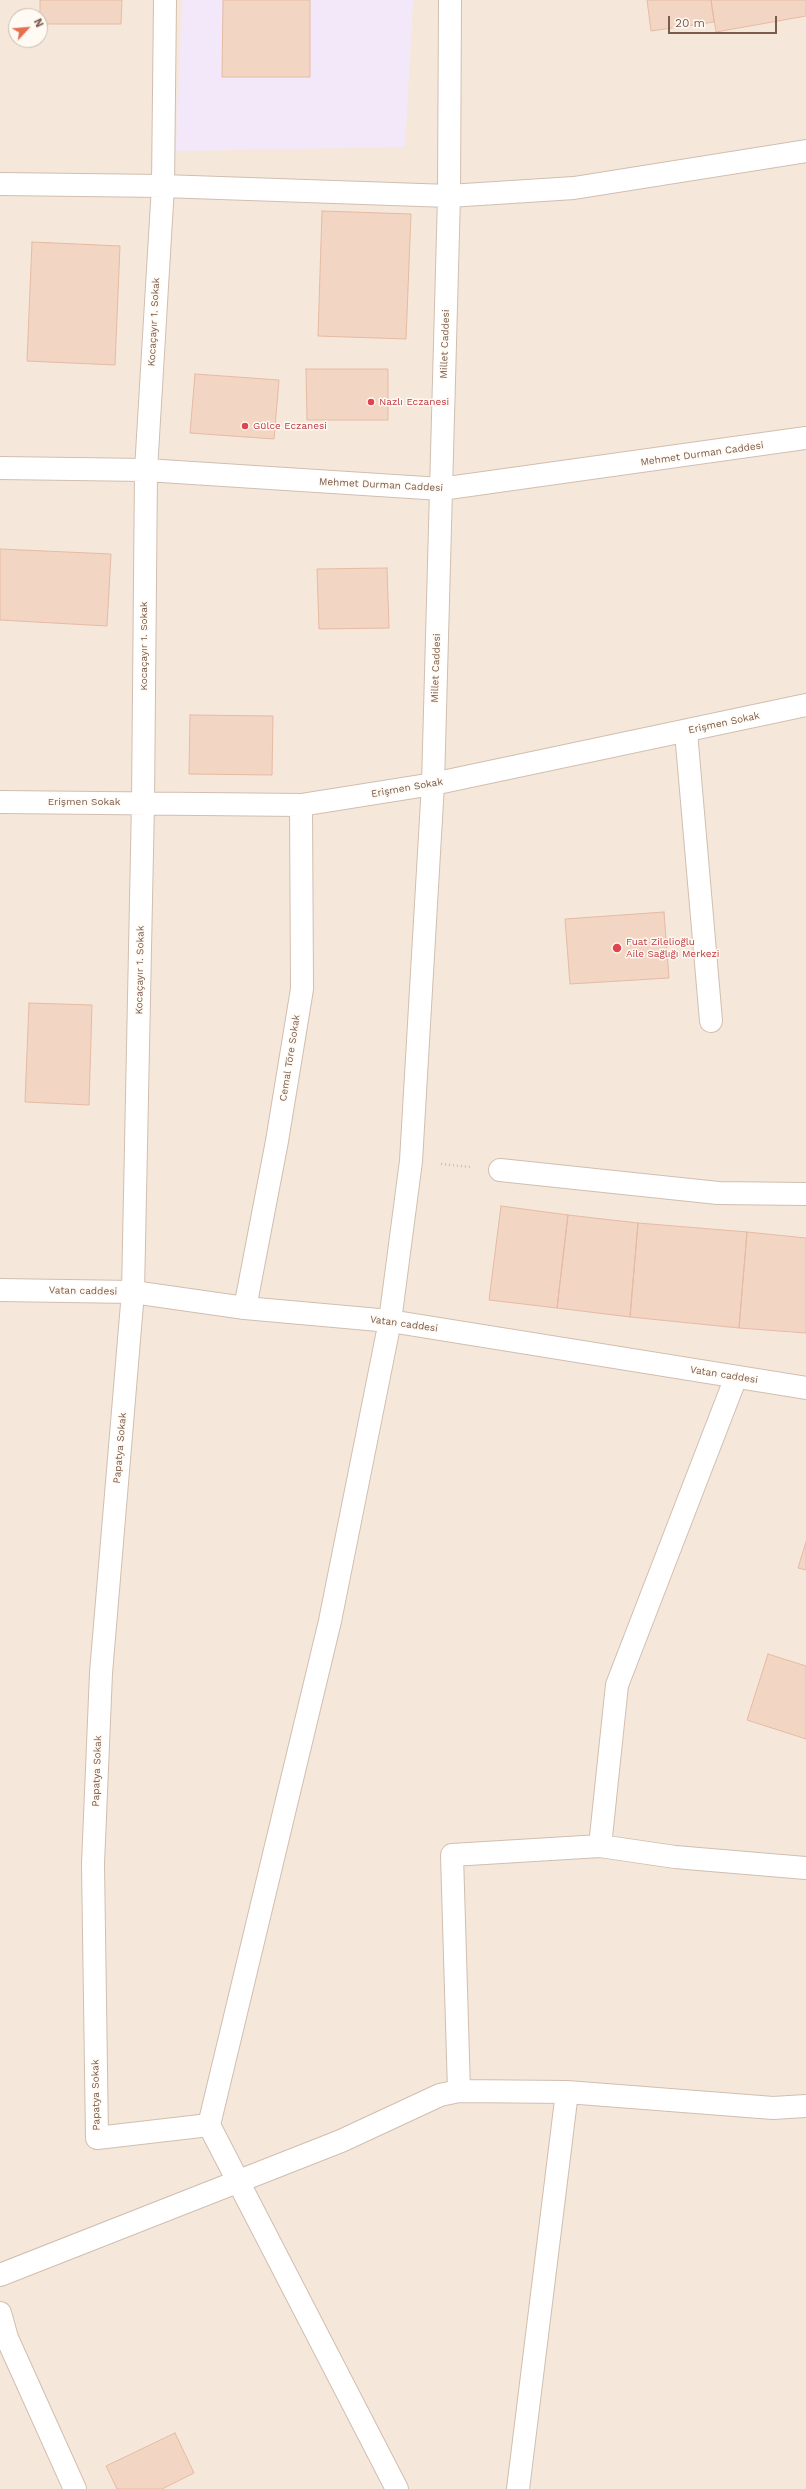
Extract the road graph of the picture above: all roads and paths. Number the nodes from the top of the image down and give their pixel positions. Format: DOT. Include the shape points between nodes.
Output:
graph roads {
  1 [pos="165,0"];
  2 [pos="450,0"];
  3 [pos="806,151"];
  4 [pos="0,184"];
  5 [pos="162,186"];
  6 [pos="449,196"];
  7 [pos="806,438"];
  8 [pos="0,468"];
  9 [pos="146,470"];
  10 [pos="441,489"];
  11 [pos="806,705"];
  12 [pos="686,732"];
  13 [pos="433,784"];
  14 [pos="0,802"];
  15 [pos="143,802"];
  16 [pos="301,805"];
  17 [pos="711,1021"];
  18 [pos="411,1161"];
  19 [pos="500,1170"];
  20 [pos="806,1194"];
  21 [pos="0,1290"];
  22 [pos="133,1292"];
  23 [pos="245,1308"];
  24 [pos="390,1321"];
  25 [pos="736,1377"];
  26 [pos="806,1388"];
  27 [pos="600,1846"];
  28 [pos="806,1868"];
  29 [pos="459,2091"];
  30 [pos="567,2092"];
  31 [pos="806,2106"];
  32 [pos="209,2125"];
  33 [pos="239,2182"];
  34 [pos="0,2275"];
  35 [pos="0,2313"];
  36 [pos="513,2488"];
  37 [pos="75,2489"];
  38 [pos="397,2489"];
  1 -- 5 [label="street, Kocaçayır 1. Sokak"];
  2 -- 6 [label="street, Millet Caddesi"];
  3 -- 6 [label="street" via="574,188"];
  4 -- 5 [label="street"];
  5 -- 6 [label="street"];
  5 -- 9 [label="street, Kocaçayır 1. Sokak"];
  6 -- 10 [label="street, Millet Caddesi"];
  7 -- 10 [label="street, Mehmet Durman Caddesi"];
  8 -- 9 [label="street, Mehmet Durman Caddesi"];
  9 -- 10 [label="street, Mehmet Durman Caddesi"];
  9 -- 15 [label="street, Kocaçayır 1. Sokak"];
  10 -- 13 [label="street, Millet Caddesi"];
  11 -- 12 [label="street, Erişmen Sokak"];
  12 -- 13 [label="street, Erişmen Sokak"];
  12 -- 17 [label="street"];
  13 -- 16 [label="street, Erişmen Sokak"];
  13 -- 18 [label="street, Millet Caddesi"];
  14 -- 15 [label="street, Erişmen Sokak"];
  15 -- 16 [label="street, Erişmen Sokak"];
  15 -- 22 [label="street, Kocaçayır 1. Sokak"];
  16 -- 23 [label="street, Cemal Töre Sokak" via="302,989 277,1141"];
  18 -- 19 [label="path"];
  18 -- 24 [label="street, Millet Caddesi"];
  19 -- 20 [label="street" via="718,1193"];
  21 -- 22 [label="street, Vatan caddesi"];
  22 -- 23 [label="street, Vatan caddesi"];
  22 -- 32 [label="street, Papatya Sokak" via="101,1689 93,1864 97,2138"];
  23 -- 24 [label="street, Vatan caddesi"];
  24 -- 25 [label="street, Vatan caddesi"];
  24 -- 32 [label="street, Millet Caddesi" via="330,1621"];
  25 -- 26 [label="street, Vatan caddesi"];
  25 -- 27 [label="street" via="617,1686"];
  27 -- 28 [label="street" via="675,1857"];
  27 -- 29 [label="street" via="452,1854"];
  29 -- 30 [label="street"];
  29 -- 33 [label="street" via="440,2095 341,2141"];
  30 -- 31 [label="street" via="773,2108"];
  30 -- 36 [label="street"];
  32 -- 33 [label="street"];
  33 -- 34 [label="street"];
  33 -- 38 [label="street"];
  35 -- 37 [label="street" via="7,2338"];
}
